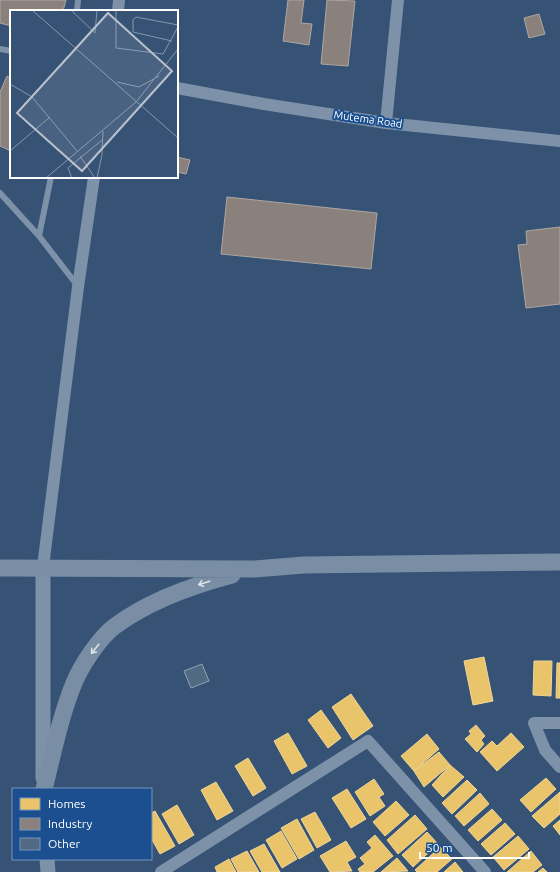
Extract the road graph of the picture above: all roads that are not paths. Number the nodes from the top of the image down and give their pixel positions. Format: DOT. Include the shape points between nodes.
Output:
graph roads {
  1 [pos="78,0"];
  2 [pos="120,0"];
  3 [pos="398,0"];
  4 [pos="77,10"];
  5 [pos="118,10"];
  6 [pos="0,49"];
  7 [pos="10,51"];
  8 [pos="178,88"];
  9 [pos="386,123"];
  10 [pos="560,141"];
  11 [pos="51,178"];
  12 [pos="94,178"];
  13 [pos="0,193"];
  14 [pos="39,236"];
  15 [pos="78,287"];
  16 [pos="560,562"];
  17 [pos="43,567"];
  18 [pos="0,568"];
  19 [pos="255,569"];
  20 [pos="560,723"];
  21 [pos="560,767"];
  22 [pos="43,788"];
  23 [pos="43,788"];
  24 [pos="47,860"];
  25 [pos="48,872"];
  26 [pos="161,872"];
  27 [pos="485,872"];
  1 -- 4 [label="lane"];
  2 -- 5 [label="street"];
  3 -- 9 [label="street"];
  6 -- 7 [label="lane"];
  8 -- 9 [label="street, Mutema Road"];
  9 -- 10 [label="street, Mutema Road"];
  11 -- 14 [label="lane"];
  12 -- 15 [label="street"];
  13 -- 14 [label="lane"];
  14 -- 15 [label="lane"];
  15 -- 17 [label="street"];
  16 -- 19 [label="main road" via="304,565"];
  17 -- 18 [label="main road"];
  17 -- 19 [label="main road"];
  17 -- 22 [label="street"];
  19 -- 23 [label="main road, one-way" via="204,582 161,599 114,627 92,652 74,683"];
  20 -- 21 [label="street" via="534,723 545,750"];
  24 -- 25 [label="street"];
  26 -- 27 [label="street" via="368,741"];
}
